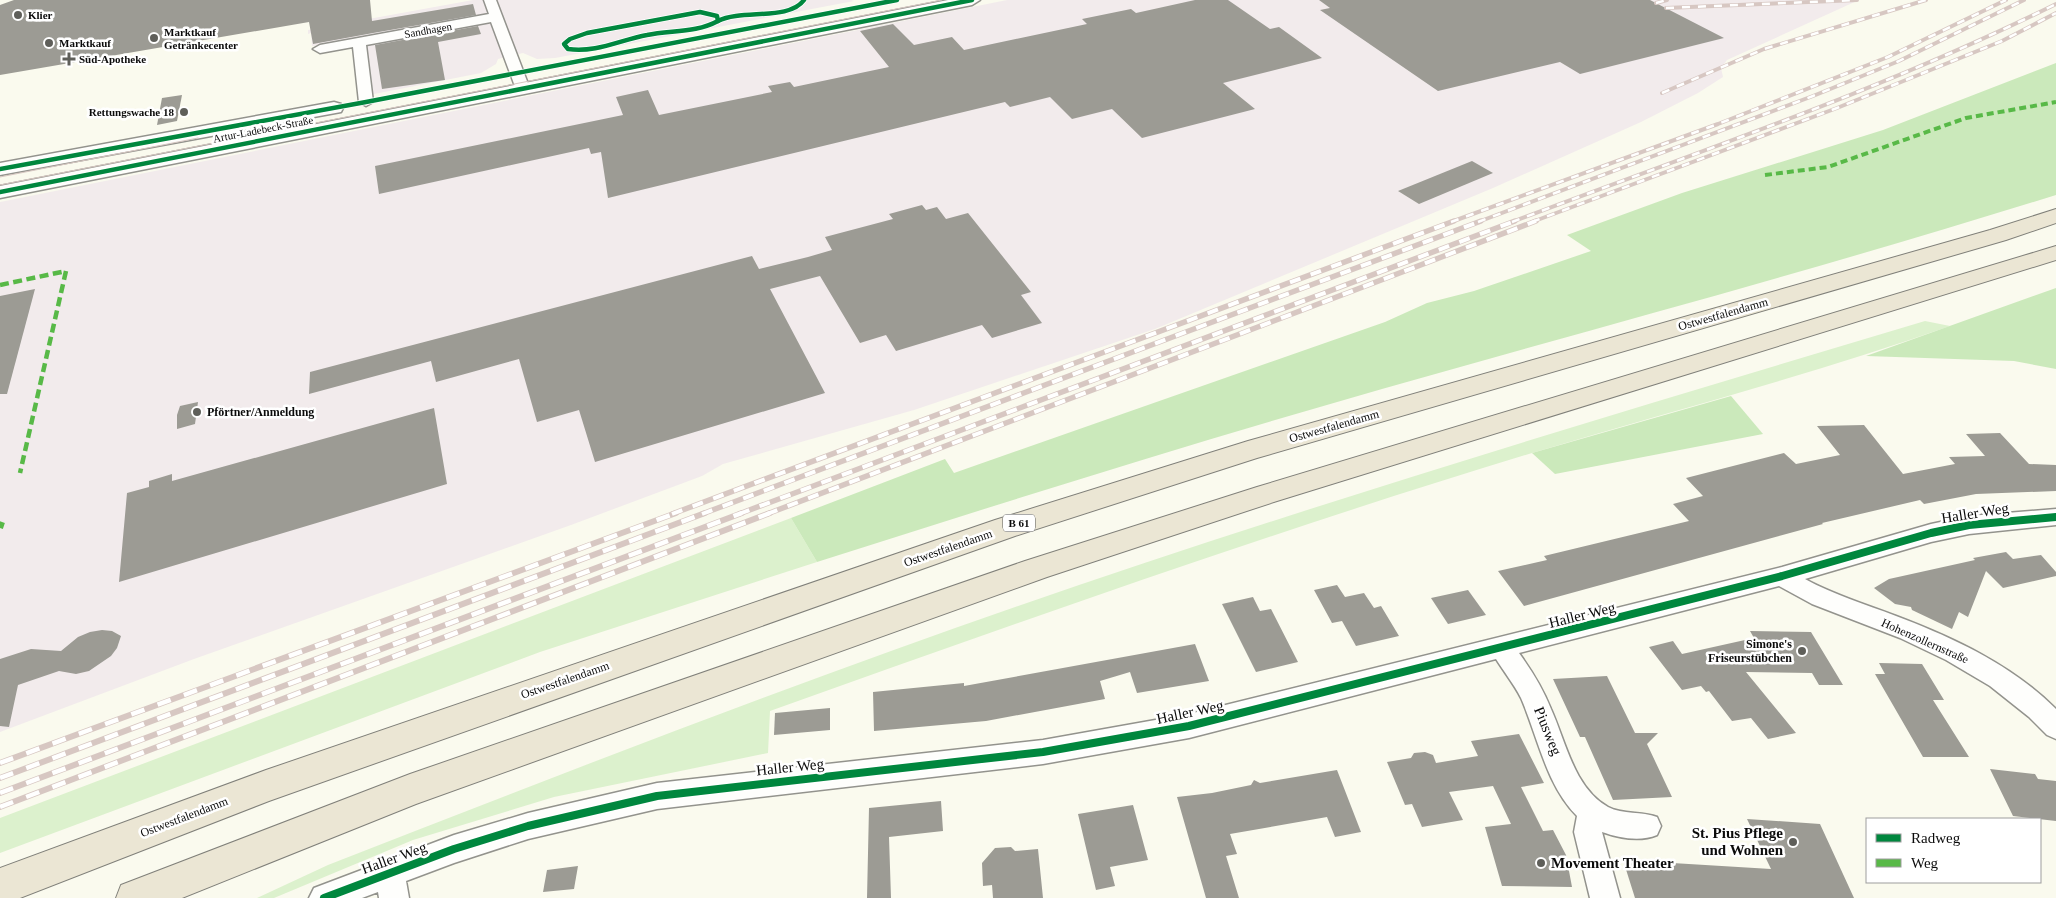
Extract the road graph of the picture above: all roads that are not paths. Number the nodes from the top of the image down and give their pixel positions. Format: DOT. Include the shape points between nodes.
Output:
graph roads {
  1 [pos="490,0"];
  2 [pos="897,0"];
  3 [pos="972,0"];
  4 [pos="942,3"];
  5 [pos="496,17"];
  6 [pos="359,42"];
  7 [pos="320,49"];
  8 [pos="521,81"];
  9 [pos="366,102"];
  10 [pos="0,169"];
  11 [pos="0,192"];
  12 [pos="2056,216"];
  13 [pos="2056,253"];
  14 [pos="2056,517"];
  15 [pos="1782,576"];
  16 [pos="1502,648"];
  17 [pos="2056,727"];
  18 [pos="1592,813"];
  19 [pos="1647,826"];
  20 [pos="392,885"];
  21 [pos="0,887"];
  22 [pos="135,898"];
  23 [pos="324,898"];
  24 [pos="1605,898"];
  1 -- 5 [label="street"];
  2 -- 8 [label="street, Artur-Ladebeck-Straße"];
  3 -- 4 [label="street, Artur-Ladebeck-Straße"];
  4 -- 8 [label="street, Artur-Ladebeck-Straße"];
  5 -- 6 [label="street, Sandhagen"];
  5 -- 8 [label="street"];
  6 -- 7 [label="street, Sandhagen"];
  6 -- 9 [label="street"];
  8 -- 9 [label="street, Artur-Ladebeck-Straße"];
  8 -- 11 [label="street, Artur-Ladebeck-Straße"];
  9 -- 10 [label="street, Artur-Ladebeck-Straße"];
  12 -- 21 [label="highway, Ostwestfalendamm / B 61" via="1248,451 1006,528 266,786"];
  13 -- 22 [label="highway" via="1267,494 1036,569 410,790"];
  14 -- 15 [label="street, Haller Weg" via="1969,525"];
  15 -- 16 [label="street, Haller Weg"];
  15 -- 17 [label="street, Hohenzollernstraße" via="1836,606 1885,622 1966,658 2004,682"];
  16 -- 18 [label="street, Piusweg" via="1534,697 1571,788"];
  16 -- 20 [label="street, Haller Weg" via="1189,726 1102,743 657,796 528,826"];
  18 -- 19 [label="street, Piusweg" via="1607,821"];
  18 -- 24 [label="street" via="1588,832"];
  20 -- 23 [label="street, Haller Weg"];
}
